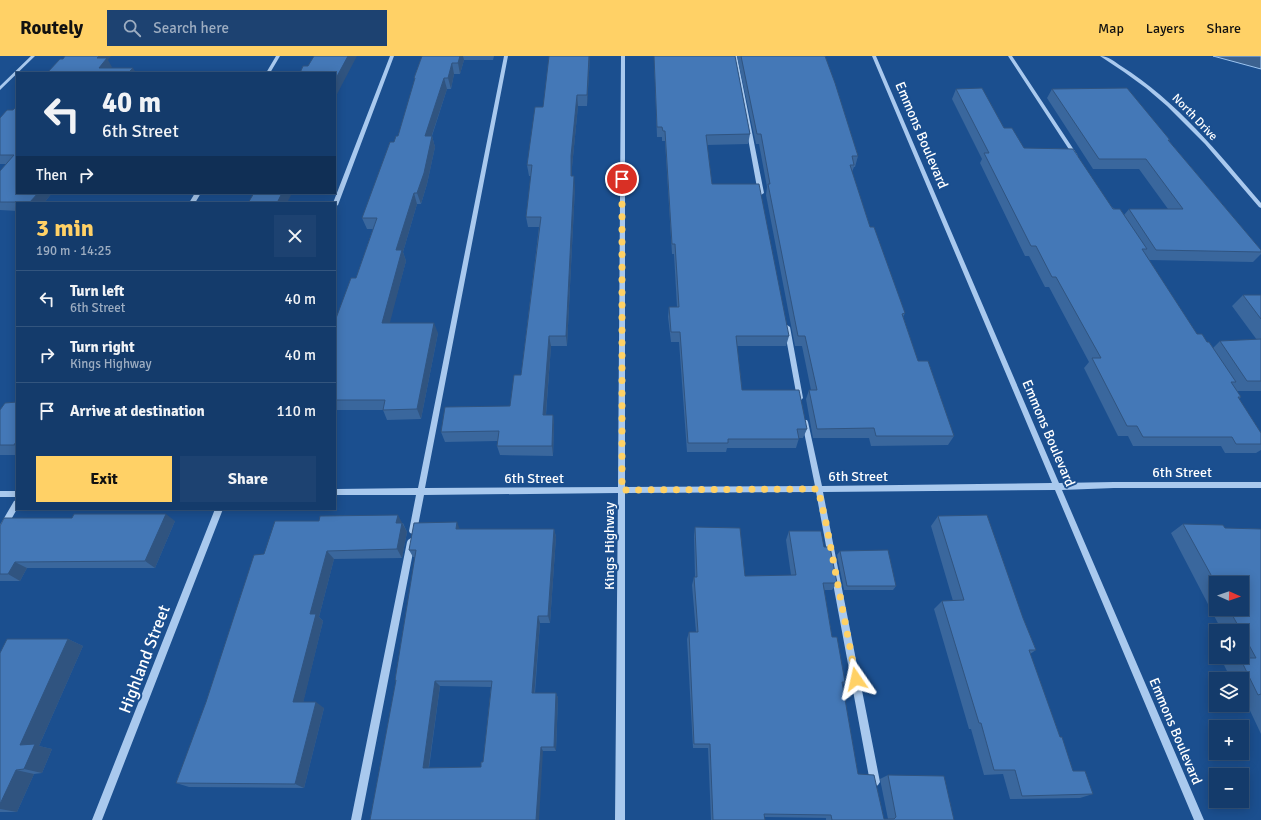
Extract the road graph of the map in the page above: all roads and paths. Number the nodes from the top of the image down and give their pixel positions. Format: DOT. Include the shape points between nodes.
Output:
graph roads {
  1 [pos="33,56"];
  2 [pos="278,56"];
  3 [pos="392,56"];
  4 [pos="506,56"];
  5 [pos="623,56"];
  6 [pos="735,56"];
  7 [pos="874,56"];
  8 [pos="1010,56"];
  9 [pos="1102,56"];
  10 [pos="17,72"];
  11 [pos="269,72"];
  12 [pos="16,73"];
  13 [pos="0,89"];
  14 [pos="1080,161"];
  15 [pos="762,196"];
  16 [pos="336,202"];
  17 [pos="1261,206"];
  18 [pos="785,321"];
  19 [pos="802,407"];
  20 [pos="803,414"];
  21 [pos="1261,485"];
  22 [pos="1058,486"];
  23 [pos="818,489"];
  24 [pos="622,490"];
  25 [pos="336,492"];
  26 [pos="421,492"];
  27 [pos="0,494"];
  28 [pos="16,494"];
  29 [pos="16,505"];
  30 [pos="218,510"];
  31 [pos="0,532"];
  32 [pos="876,789"];
  33 [pos="97,820"];
  34 [pos="356,820"];
  35 [pos="620,820"];
  36 [pos="1199,820"];
  1 -- 10 [label="street"];
  2 -- 11 [label="street"];
  3 -- 16 [label="street"];
  4 -- 26 [label="street"];
  5 -- 24 [label="street, Kings Highway"];
  6 -- 15 [label="street"];
  7 -- 22 [label="street, Emmons Boulevard"];
  8 -- 14 [label="street"];
  9 -- 17 [label="street, North Drive" via="1130,73 1180,114"];
  12 -- 13 [label="street"];
  18 -- 19 [label="street"];
  20 -- 23 [label="street"];
  21 -- 22 [label="street, 6th Street"];
  22 -- 23 [label="street, 6th Street"];
  22 -- 36 [label="street, Emmons Boulevard"];
  23 -- 24 [label="street, 6th Street"];
  23 -- 32 [label="street"];
  24 -- 26 [label="street, 6th Street"];
  24 -- 35 [label="street, Kings Highway"];
  25 -- 26 [label="street, 6th Street"];
  26 -- 34 [label="street"];
  27 -- 28 [label="street"];
  29 -- 31 [label="street"];
  30 -- 33 [label="street, Highland Street"];
}
